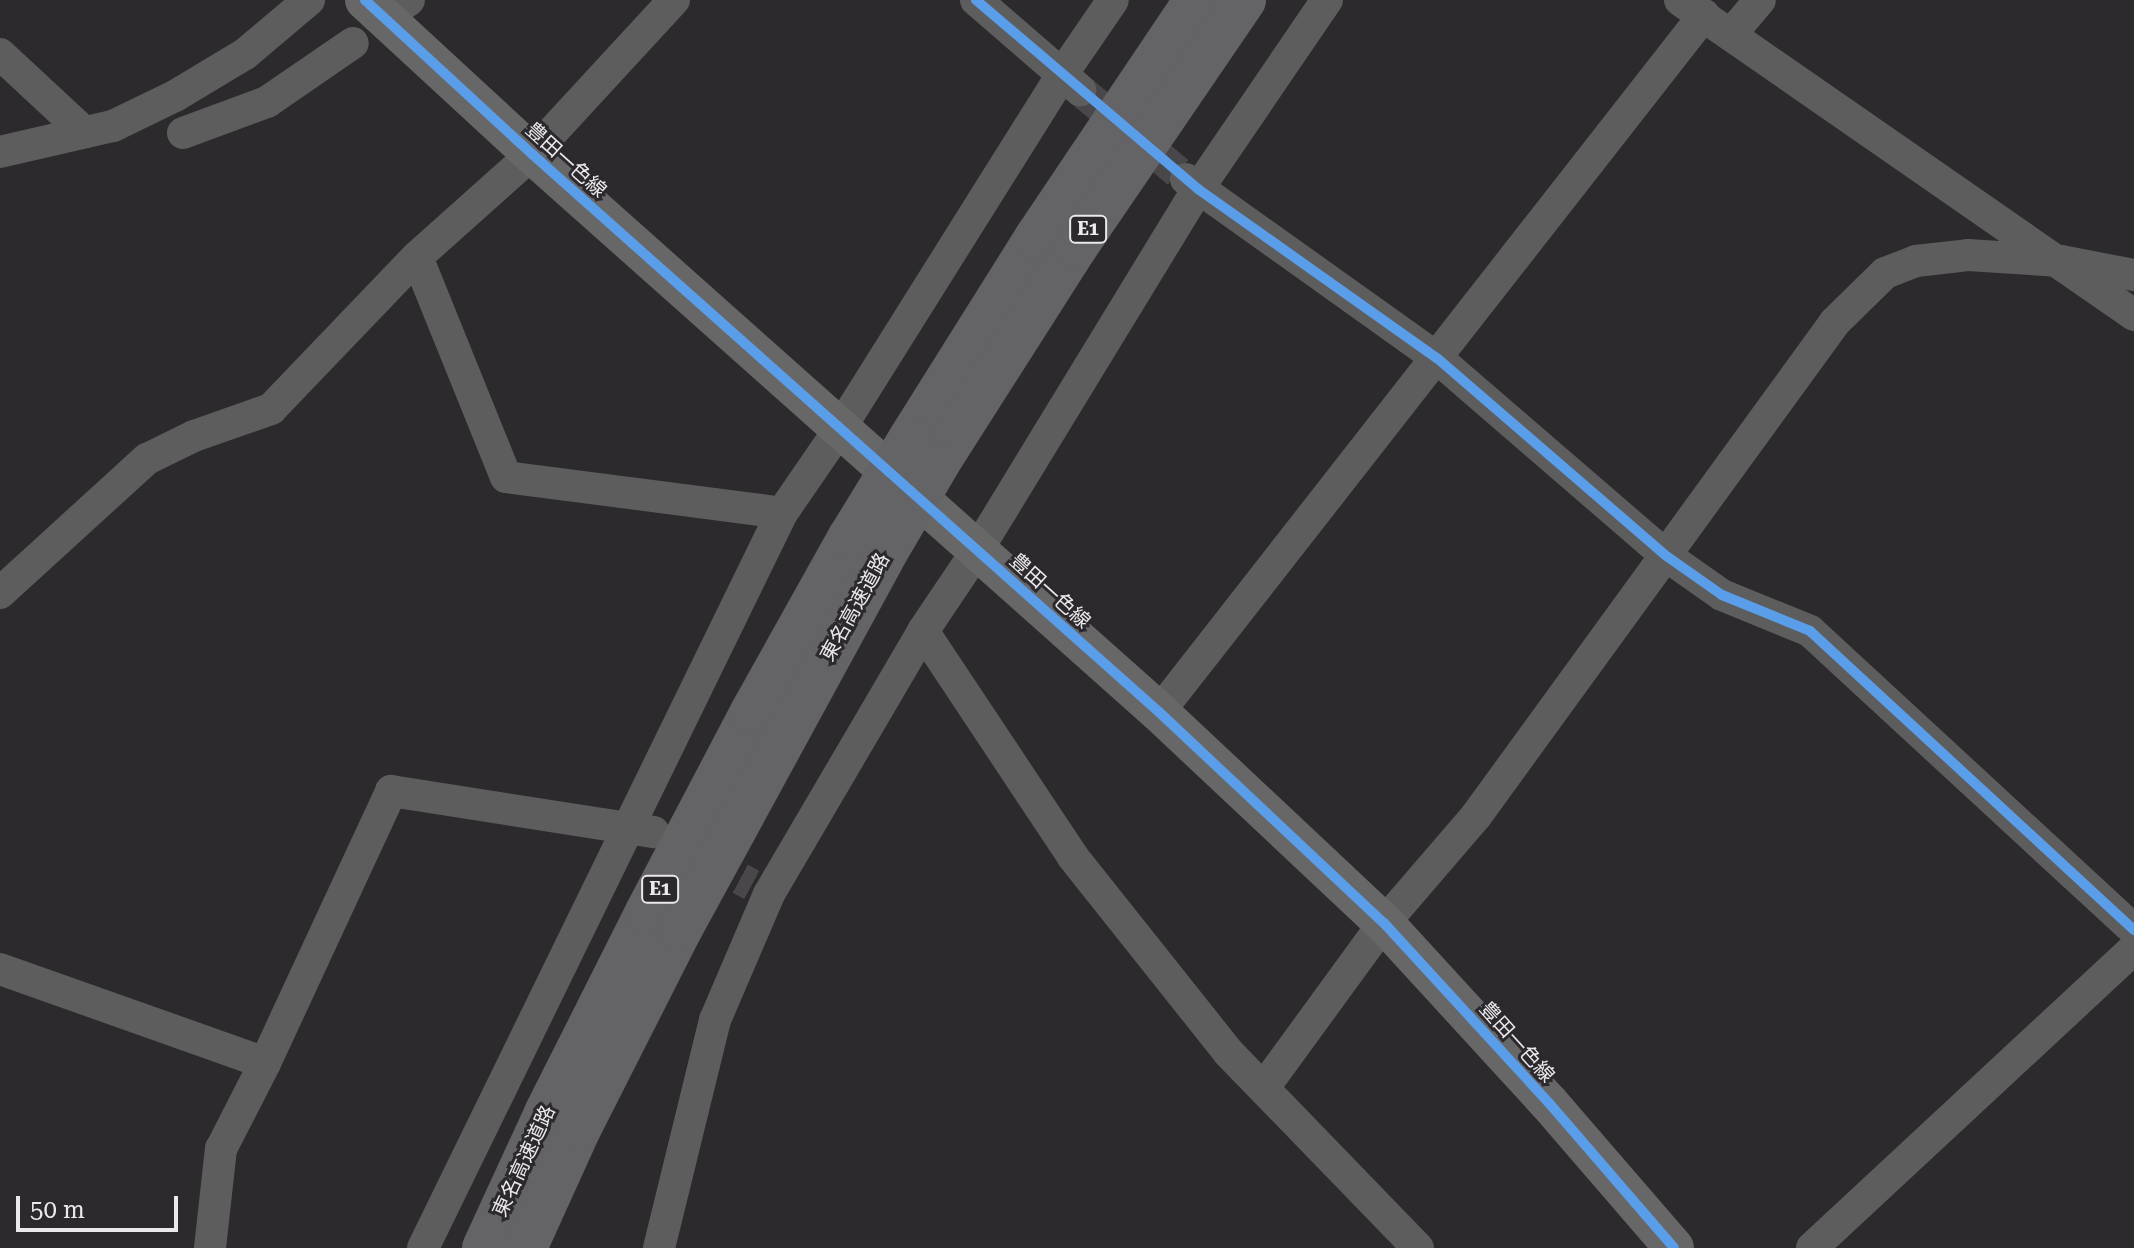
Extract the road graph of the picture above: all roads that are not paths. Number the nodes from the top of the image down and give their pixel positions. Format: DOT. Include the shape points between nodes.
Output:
graph roads {
  1 [pos="309,0"];
  2 [pos="674,0"];
  3 [pos="976,0"];
  4 [pos="1113,0"];
  5 [pos="1196,0"];
  6 [pos="1244,0"];
  7 [pos="1327,0"];
  8 [pos="1760,0"];
  9 [pos="386,6"];
  10 [pos="1692,8"];
  11 [pos="1732,33"];
  12 [pos="353,43"];
  13 [pos="0,54"];
  14 [pos="1071,82"];
  15 [pos="175,96"];
  16 [pos="84,132"];
  17 [pos="0,152"];
  18 [pos="532,154"];
  19 [pos="1192,184"];
  20 [pos="417,257"];
  21 [pos="2061,261"];
  22 [pos="2134,275"];
  23 [pos="2134,315"];
  24 [pos="1437,358"];
  25 [pos="841,427"];
  26 [pos="924,451"];
  27 [pos="782,513"];
  28 [pos="866,548"];
  29 [pos="978,549"];
  30 [pos="1665,555"];
  31 [pos="0,593"];
  32 [pos="923,631"];
  33 [pos="1159,712"];
  34 [pos="641,829"];
  35 [pos="1384,923"];
  36 [pos="2134,930"];
  37 [pos="2134,949"];
  38 [pos="0,969"];
  39 [pos="265,1063"];
  40 [pos="1265,1086"];
  41 [pos="210,1248"];
  42 [pos="423,1248"];
  43 [pos="484,1248"];
  44 [pos="525,1248"];
  45 [pos="659,1248"];
  46 [pos="1418,1248"];
  47 [pos="1674,1248"];
  48 [pos="1812,1248"];
  1 -- 15 [label="street" via="245,54"];
  2 -- 18 [label="street"];
  3 -- 14 [label="street"];
  4 -- 14 [label="street"];
  5 -- 26 [label="highway, 東名高速道路 / E1" via="1036,238"];
  6 -- 26 [label="highway, 東名高速道路 / E1" via="1075,248"];
  7 -- 19 [label="street"];
  8 -- 11 [label="street"];
  9 -- 18 [label="main road, 豊田一色線"];
  10 -- 11 [label="street"];
  10 -- 24 [label="street"];
  11 -- 21 [label="street"];
  12 -- 15 [label="street" via="267,102 190,131"];
  13 -- 16 [label="street"];
  14 -- 25 [label="street"];
  15 -- 16 [label="street" via="113,126"];
  16 -- 17 [label="street"];
  18 -- 20 [label="street"];
  18 -- 25 [label="main road, 豊田一色線"];
  19 -- 24 [label="street"];
  19 -- 29 [label="street"];
  20 -- 27 [label="street" via="506,477"];
  20 -- 31 [label="street" via="271,409 147,459"];
  21 -- 22 [label="street"];
  21 -- 23 [label="street"];
  21 -- 30 [label="street" via="1941,256 1885,273 1835,322"];
  24 -- 30 [label="street"];
  24 -- 33 [label="street"];
  25 -- 27 [label="street"];
  25 -- 29 [label="main road, 豊田一色線"];
  26 -- 28 [label="highway, 東名高速道路 / E1, bridge"];
  27 -- 34 [label="street"];
  28 -- 43 [label="highway, 東名高速道路 / E1" via="752,712 546,1113"];
  28 -- 44 [label="highway, 東名高速道路 / E1"];
  29 -- 32 [label="street"];
  29 -- 33 [label="main road, 豊田一色線"];
  30 -- 35 [label="street" via="1476,816"];
  30 -- 36 [label="street" via="1722,595 1810,631"];
  32 -- 40 [label="street" via="1073,857 1228,1052"];
  32 -- 45 [label="street" via="760,889 715,1020"];
  33 -- 35 [label="main road, 豊田一色線"];
  34 -- 39 [label="street" via="391,791"];
  34 -- 42 [label="street"];
  35 -- 40 [label="street"];
  35 -- 47 [label="main road, 豊田一色線"];
  37 -- 48 [label="street"];
  38 -- 39 [label="street"];
  39 -- 41 [label="street" via="221,1149"];
  40 -- 46 [label="street"];
}
